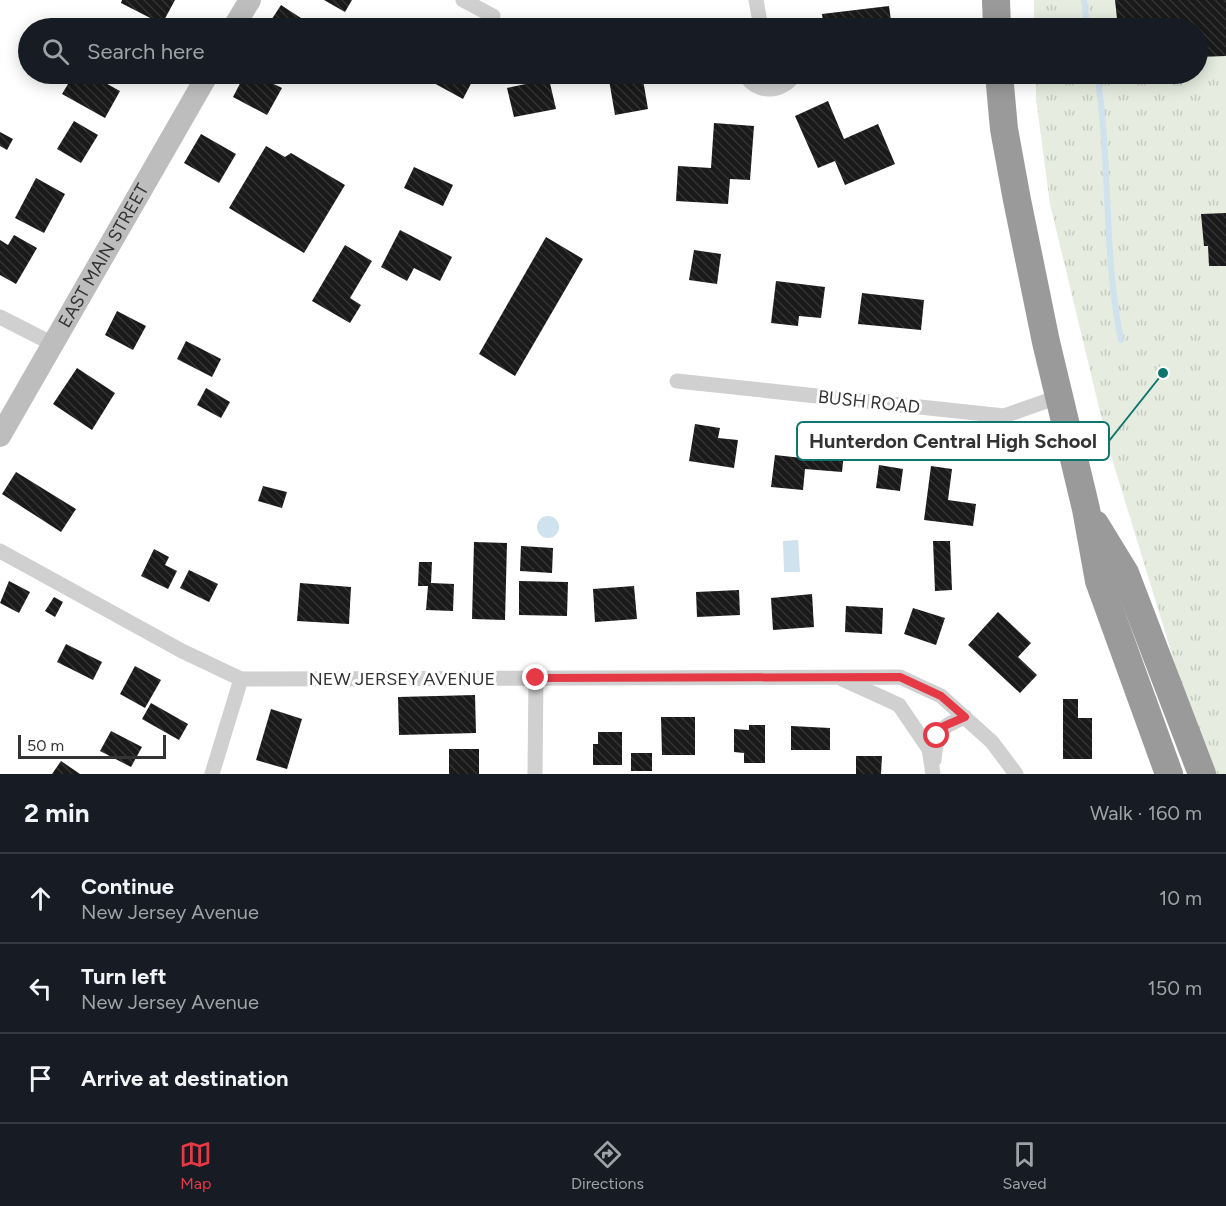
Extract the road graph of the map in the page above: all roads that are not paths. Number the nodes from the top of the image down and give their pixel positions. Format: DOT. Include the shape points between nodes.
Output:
graph roads {
  1 [pos="250,0"];
  2 [pos="463,0"];
  3 [pos="756,0"];
  4 [pos="996,0"];
  5 [pos="493,16"];
  6 [pos="239,18"];
  7 [pos="759,18"];
  8 [pos="997,18"];
  9 [pos="202,84"];
  10 [pos="753,84"];
  11 [pos="786,84"];
  12 [pos="1000,84"];
  13 [pos="0,317"];
  14 [pos="53,344"];
  15 [pos="677,381"];
  16 [pos="1058,397"];
  17 [pos="0,436"];
  18 [pos="1086,509"];
  19 [pos="0,551"];
  20 [pos="837,676"];
  21 [pos="536,678"];
  22 [pos="242,679"];
  23 [pos="965,717"];
  24 [pos="933,771"];
  25 [pos="212,774"];
  26 [pos="535,774"];
  27 [pos="1016,774"];
  28 [pos="1169,774"];
  29 [pos="1202,774"];
  1 -- 6 [label="street"];
  2 -- 5 [label="street"];
  3 -- 7 [label="street"];
  4 -- 8 [label="highway"];
  9 -- 14 [label="street, EAST MAIN STREET"];
  10 -- 11 [label="street" via="771,90"];
  12 -- 16 [label="highway" via="1006,141"];
  13 -- 14 [label="street"];
  14 -- 17 [label="street, EAST MAIN STREET"];
  15 -- 16 [label="street, BUSH ROAD" via="1004,416"];
  16 -- 18 [label="highway"];
  18 -- 28 [label="highway" via="1099,581"];
  18 -- 29 [label="highway" via="1125,573"];
  19 -- 22 [label="street, NEW JERSEY AVENUE" via="182,651"];
  20 -- 21 [label="street, NEW JERSEY AVENUE"];
  20 -- 23 [label="street, NEW JERSEY AVENUE" via="900,677 941,696"];
  20 -- 24 [label="street, NEW JERSEY AVENUE" via="898,705 930,749"];
  21 -- 22 [label="street, NEW JERSEY AVENUE"];
  21 -- 26 [label="street"];
  22 -- 25 [label="street"];
  23 -- 24 [label="street, NEW JERSEY AVENUE" via="944,726 937,736"];
  23 -- 27 [label="street, NEW JERSEY AVENUE" via="992,742"];
}
